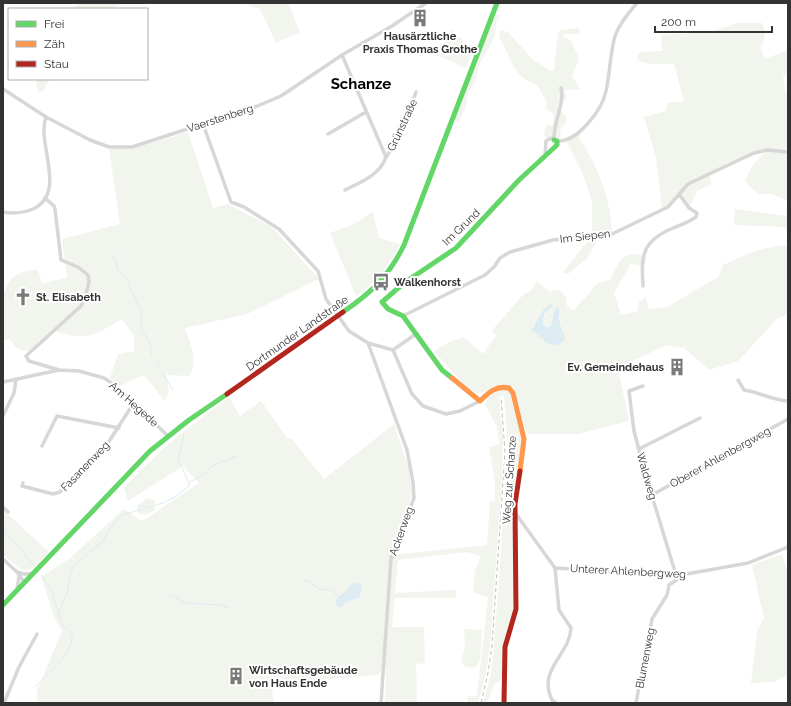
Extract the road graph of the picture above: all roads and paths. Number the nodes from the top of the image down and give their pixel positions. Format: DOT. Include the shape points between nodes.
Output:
graph roads {
  1 [pos="426,3"];
  2 [pos="497,3"];
  3 [pos="637,3"];
  4 [pos="342,55"];
  5 [pos="561,88"];
  6 [pos="3,89"];
  7 [pos="416,92"];
  8 [pos="366,112"];
  9 [pos="46,117"];
  10 [pos="203,124"];
  11 [pos="328,134"];
  12 [pos="556,140"];
  13 [pos="788,152"];
  14 [pos="545,156"];
  15 [pos="386,157"];
  16 [pos="345,190"];
  17 [pos="679,194"];
  18 [pos="45,198"];
  19 [pos="3,212"];
  20 [pos="643,286"];
  21 [pos="339,316"];
  22 [pos="403,316"];
  23 [pos="416,334"];
  24 [pos="368,343"];
  25 [pos="393,350"];
  26 [pos="58,370"];
  27 [pos="16,379"];
  28 [pos="738,380"];
  29 [pos="3,382"];
  30 [pos="643,386"];
  31 [pos="480,401"];
  32 [pos="788,401"];
  33 [pos="133,404"];
  34 [pos="3,416"];
  35 [pos="700,418"];
  36 [pos="788,419"];
  37 [pos="119,428"];
  38 [pos="168,436"];
  39 [pos="42,446"];
  40 [pos="639,449"];
  41 [pos="23,483"];
  42 [pos="652,495"];
  43 [pos="3,507"];
  44 [pos="8,512"];
  45 [pos="516,514"];
  46 [pos="788,547"];
  47 [pos="3,559"];
  48 [pos="555,568"];
  49 [pos="18,574"];
  50 [pos="32,574"];
  51 [pos="677,575"];
  52 [pos="24,582"];
  53 [pos="17,590"];
  54 [pos="3,604"];
  55 [pos="37,634"];
  56 [pos="4,703"];
  57 [pos="381,703"];
  58 [pos="504,703"];
  59 [pos="556,703"];
  60 [pos="636,703"];
  1 -- 4 [label="street, Vaerstenberg"];
  2 -- 21 [label="main road, Dortmunder Landstraße" via="395,264 382,282"];
  3 -- 12 [label="street" via="616,35 606,92 598,109 578,132 566,140"];
  4 -- 8 [label="street, Grünstraße"];
  4 -- 10 [label="street, Vaerstenberg" via="281,96"];
  5 -- 12 [label="street" via="561,103 555,124"];
  6 -- 9 [label="street, Vaerstenberg"];
  7 -- 15 [label="street, Grünstraße"];
  8 -- 11 [label="street"];
  8 -- 15 [label="street, Grünstraße"];
  9 -- 10 [label="street, Vaerstenberg" via="101,145 121,148 132,147"];
  9 -- 18 [label="street" via="43,129 50,181"];
  10 -- 21 [label="street" via="231,202 283,233 318,272 326,299"];
  12 -- 14 [label="main road, Im Grund" via="557,145"];
  12 -- 14 [label="street" via="551,138 546,141"];
  13 -- 17 [label="street, Im Siepen" via="767,150 754,153 688,184"];
  14 -- 22 [label="main road, Im Grund" via="456,248 404,283 382,302 388,309"];
  15 -- 16 [label="street, Grünstraße" via="381,168"];
  17 -- 20 [label="street" via="689,208 697,213 696,217 664,232 648,244 642,258"];
  17 -- 22 [label="street, Im Siepen" via="668,207 612,234 553,240 510,252 500,258 485,275"];
  18 -- 19 [label="street" via="31,210 18,213"];
  18 -- 26 [label="street" via="55,209 61,260 84,270 89,282 81,306 26,356 29,361"];
  21 -- 24 [label="street" via="349,331"];
  21 -- 38 [label="main road, Dortmunder Landstraße"];
  22 -- 23 [label="main road"];
  23 -- 25 [label="street"];
  23 -- 31 [label="main road" via="442,370"];
  24 -- 25 [label="street"];
  24 -- 57 [label="street, Ackerweg" via="407,450 414,490 414,498 391,558"];
  25 -- 31 [label="street" via="412,394 423,406 446,414 460,411"];
  26 -- 27 [label="street, Am Hegede"];
  26 -- 33 [label="street, Am Hegede" via="79,371 104,378 116,386"];
  27 -- 29 [label="street, Am Hegede"];
  27 -- 34 [label="street" via="14,393"];
  28 -- 32 [label="street" via="744,390 774,400"];
  30 -- 40 [label="street, Waldweg" via="629,391"];
  31 -- 45 [label="main road, Weg zur Schanze" via="500,387 509,388 513,393 524,439 515,504"];
  33 -- 37 [label="street, Fasanenweg"];
  33 -- 38 [label="street, Am Hegede"];
  35 -- 40 [label="street"];
  36 -- 42 [label="street, Oberer Ahlenbergweg"];
  37 -- 39 [label="street" via="57,416"];
  37 -- 41 [label="street, Fasanenweg" via="108,443 60,492 52,494 22,486"];
  38 -- 50 [label="main road, Dortmunder Landstraße" via="135,466"];
  40 -- 42 [label="street, Waldweg"];
  42 -- 51 [label="street, Waldweg"];
  43 -- 44 [label="street"];
  45 -- 48 [label="street, Unterer Ahlenbergweg"];
  45 -- 58 [label="main road, Weg zur Schanze" via="516,609 505,647"];
  46 -- 51 [label="street, Unterer Ahlenbergweg" via="748,563"];
  47 -- 49 [label="street"];
  48 -- 51 [label="street, Unterer Ahlenbergweg"];
  48 -- 59 [label="street" via="559,610 571,628 569,640 552,667 547,685 552,700"];
  49 -- 50 [label="street"];
  49 -- 52 [label="street"];
  49 -- 53 [label="street"];
  50 -- 52 [label="main road, Dortmunder Landstraße"];
  51 -- 60 [label="street, Blumenweg" via="678,579 669,585 667,595 652,619"];
  52 -- 53 [label="main road, Dortmunder Landstraße"];
  53 -- 54 [label="main road, Dortmunder Landstraße"];
  55 -- 56 [label="street" via="19,667"];
}
